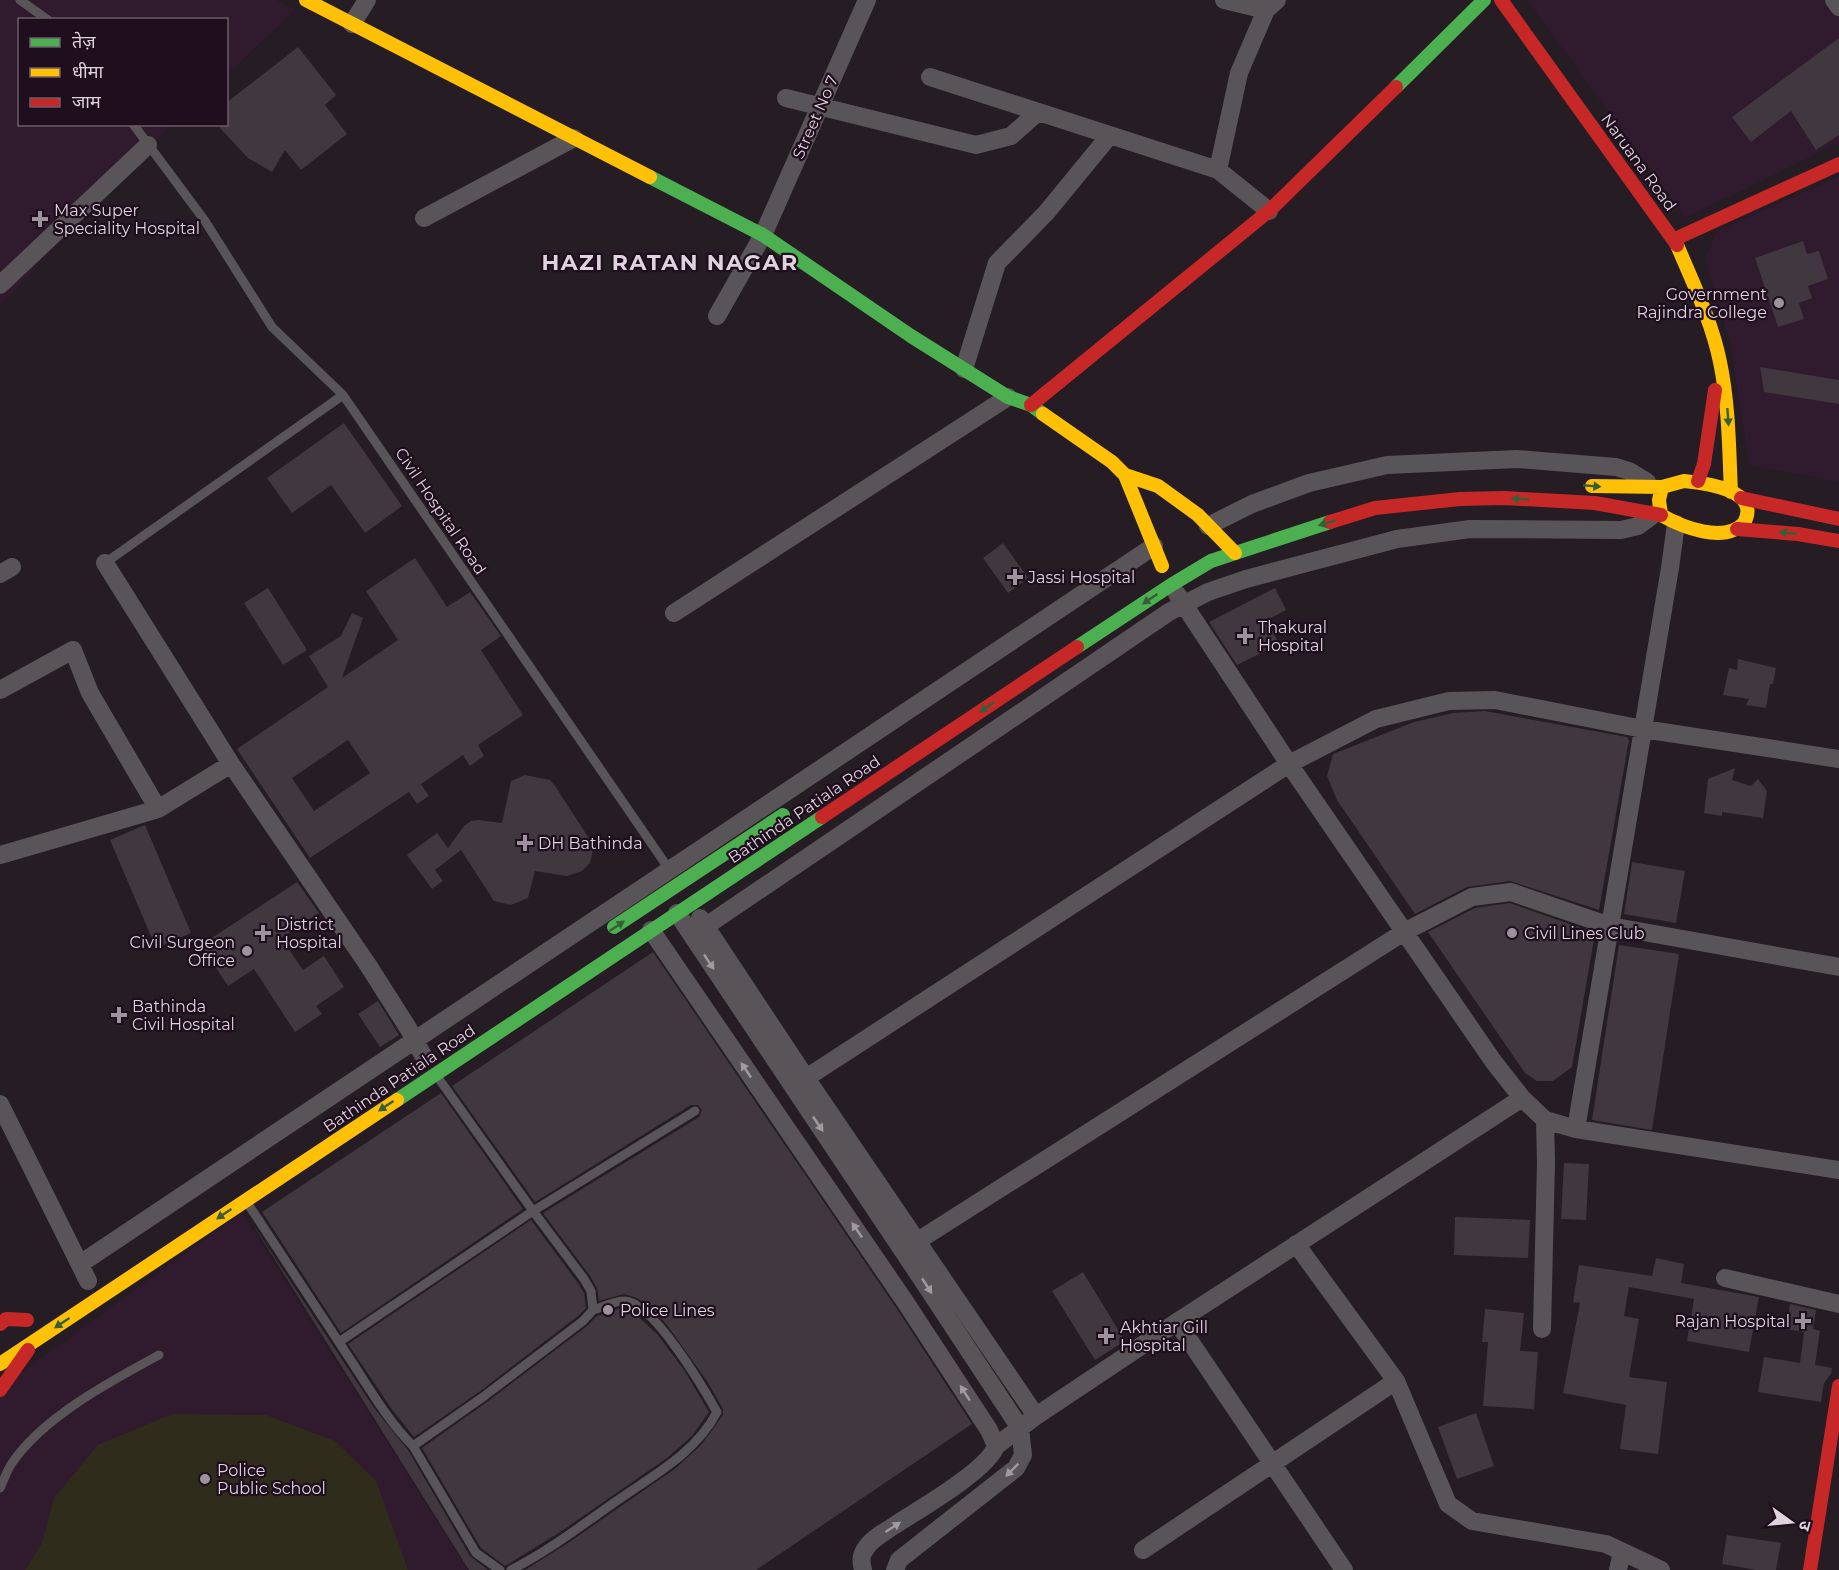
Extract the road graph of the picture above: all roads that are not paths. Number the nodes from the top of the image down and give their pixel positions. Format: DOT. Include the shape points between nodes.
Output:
graph roads {
  1 [pos="20,0"];
  2 [pos="306,0"];
  3 [pos="367,0"];
  4 [pos="867,0"];
  5 [pos="1224,0"];
  6 [pos="1484,0"];
  7 [pos="1501,0"];
  8 [pos="1834,0"];
  9 [pos="1271,5"];
  10 [pos="1839,7"];
  11 [pos="45,18"];
  12 [pos="352,24"];
  13 [pos="930,77"];
  14 [pos="786,98"];
  15 [pos="819,107"];
  16 [pos="1038,112"];
  17 [pos="134,126"];
  18 [pos="1110,135"];
  19 [pos="574,138"];
  20 [pos="148,145"];
  21 [pos="1839,164"];
  22 [pos="1218,170"];
  23 [pos="1269,211"];
  24 [pos="424,218"];
  25 [pos="763,235"];
  26 [pos="1675,239"];
  27 [pos="0,285"];
  28 [pos="717,316"];
  29 [pos="1720,360"];
  30 [pos="964,369"];
  31 [pos="343,395"];
  32 [pos="1008,397"];
  33 [pos="1031,405"];
  34 [pos="1125,475"];
  35 [pos="1698,481"];
  36 [pos="1577,485"];
  37 [pos="1658,487"];
  38 [pos="1736,495"];
  39 [pos="1664,518"];
  40 [pos="1839,519"];
  41 [pos="1737,529"];
  42 [pos="1707,530"];
  43 [pos="1217,535"];
  44 [pos="1839,541"];
  45 [pos="1155,546"];
  46 [pos="1235,553"];
  47 [pos="1839,554"];
  48 [pos="105,563"];
  49 [pos="1162,566"];
  50 [pos="1171,585"];
  51 [pos="1184,604"];
  52 [pos="674,613"];
  53 [pos="0,690"];
  54 [pos="1643,729"];
  55 [pos="1839,759"];
  56 [pos="231,764"];
  57 [pos="1289,764"];
  58 [pos="797,806"];
  59 [pos="158,809"];
  60 [pos="0,855"];
  61 [pos="674,877"];
  62 [pos="684,909"];
  63 [pos="1610,926"];
  64 [pos="651,930"];
  65 [pos="699,932"];
  66 [pos="1404,932"];
  67 [pos="600,937"];
  68 [pos="667,954"];
  69 [pos="1839,967"];
  70 [pos="414,1041"];
  71 [pos="424,1057"];
  72 [pos="435,1074"];
  73 [pos="806,1078"];
  74 [pos="1522,1098"];
  75 [pos="0,1104"];
  76 [pos="695,1111"];
  77 [pos="1545,1120"];
  78 [pos="1576,1129"];
  79 [pos="1839,1170"];
  80 [pos="245,1200"];
  81 [pos="533,1210"];
  82 [pos="916,1242"];
  83 [pos="1296,1244"];
  84 [pos="80,1264"];
  85 [pos="1725,1278"];
  86 [pos="88,1281"];
  87 [pos="1839,1304"];
  88 [pos="593,1310"];
  89 [pos="1177,1322"];
  90 [pos="0,1324"];
  91 [pos="1542,1329"];
  92 [pos="0,1339"];
  93 [pos="33,1342"];
  94 [pos="339,1342"];
  95 [pos="159,1355"];
  96 [pos="0,1364"];
  97 [pos="1396,1380"];
  98 [pos="1839,1386"];
  99 [pos="0,1390"];
  100 [pos="1036,1416"];
  101 [pos="1020,1428"];
  102 [pos="413,1446"];
  103 [pos="996,1446"];
  104 [pos="1272,1463"];
  105 [pos="0,1488"];
  106 [pos="1143,1550"];
  107 [pos="1622,1552"];
  108 [pos="498,1570"];
  109 [pos="511,1570"];
  110 [pos="863,1570"];
  111 [pos="895,1570"];
  112 [pos="1344,1570"];
  113 [pos="1618,1570"];
  114 [pos="1661,1570"];
  115 [pos="1810,1570"];
  1 -- 11 [label="lane"];
  2 -- 12 [label="main road"];
  3 -- 12 [label="street"];
  4 -- 15 [label="street, Street No 7"];
  5 -- 9 [label="street"];
  6 -- 23 [label="main road"];
  7 -- 26 [label="main road, Naruana Road"];
  8 -- 10 [label="street"];
  9 -- 22 [label="street" via="1239,73"];
  12 -- 19 [label="main road"];
  13 -- 16 [label="street"];
  14 -- 15 [label="street"];
  15 -- 16 [label="street" via="976,145 1011,136"];
  15 -- 25 [label="street, Street No 7"];
  16 -- 18 [label="street"];
  17 -- 20 [label="lane, Civil Hospital Road"];
  18 -- 22 [label="street"];
  18 -- 30 [label="street" via="1046,213 997,263"];
  19 -- 24 [label="street"];
  19 -- 25 [label="main road"];
  20 -- 27 [label="street"];
  20 -- 31 [label="lane, Civil Hospital Road" via="205,221 272,327"];
  21 -- 26 [label="main road"];
  22 -- 23 [label="street"];
  23 -- 33 [label="main road"];
  25 -- 28 [label="street, Street No 7"];
  25 -- 30 [label="main road"];
  26 -- 29 [label="main road, Naruana Road"];
  29 -- 35 [label="main road, Naruana Road"];
  29 -- 38 [label="main road, Naruana Road, one-way"];
  30 -- 32 [label="main road"];
  31 -- 48 [label="lane"];
  31 -- 61 [label="lane, Civil Hospital Road"];
  32 -- 33 [label="main road"];
  32 -- 52 [label="street"];
  33 -- 34 [label="main road"];
  34 -- 43 [label="main road" via="1158,486 1198,515"];
  34 -- 45 [label="main road"];
  35 -- 37 [label="main road"];
  35 -- 38 [label="main road"];
  36 -- 37 [label="main road, one-way"];
  37 -- 39 [label="main road"];
  37 -- 43 [label="street" via="1629,471 1602,465 1517,459 1387,465 1310,483 1252,504"];
  38 -- 40 [label="main road"];
  38 -- 41 [label="main road, Naruana Road" via="1748,513"];
  39 -- 42 [label="main road, Bathinda Patiala Road"];
  39 -- 46 [label="main road, Bathinda Patiala Road, one-way" via="1595,503 1460,499 1376,508"];
  39 -- 51 [label="street" via="1599,532 1470,529 1397,539 1246,579"];
  39 -- 54 [label="street"];
  41 -- 42 [label="main road, Bathinda Patiala Road"];
  44 -- 41 [label="main road, one-way"];
  42 -- 47 [label="street" via="1747,542"];
  43 -- 46 [label="main road"];
  45 -- 49 [label="main road"];
  45 -- 61 [label="street"];
  46 -- 50 [label="main road, Bathinda Patiala Road" via="1211,561"];
  48 -- 56 [label="street"];
  49 -- 50 [label="street"];
  50 -- 51 [label="street"];
  50 -- 62 [label="main road, Bathinda Patiala Road, one-way"];
  51 -- 57 [label="street"];
  51 -- 65 [label="street"];
  53 -- 59 [label="street" via="73,650 90,693"];
  54 -- 55 [label="street"];
  54 -- 57 [label="street" via="1495,700 1449,700 1376,719"];
  54 -- 63 [label="street"];
  56 -- 59 [label="street"];
  56 -- 70 [label="street" via="362,956"];
  57 -- 66 [label="street"];
  57 -- 73 [label="street"];
  58 -- 61 [label="main road"];
  59 -- 60 [label="street"];
  67 -- 61 [label="main road, one-way"];
  61 -- 70 [label="street"];
  62 -- 64 [label="main road, Bathinda Patiala Road"];
  62 -- 65 [label="street"];
  63 -- 66 [label="street" via="1511,892 1472,897"];
  63 -- 69 [label="street"];
  63 -- 78 [label="street"];
  64 -- 68 [label="street"];
  64 -- 72 [label="main road, Bathinda Patiala Road"];
  65 -- 68 [label="street"];
  65 -- 73 [label="street"];
  65 -- 101 [label="street, one-way"];
  66 -- 74 [label="street"];
  66 -- 82 [label="street"];
  103 -- 68 [label="street, one-way" via="906,1303"];
  70 -- 71 [label="street"];
  70 -- 84 [label="street"];
  71 -- 72 [label="lane"];
  72 -- 80 [label="main road, Bathinda Patiala Road, one-way"];
  72 -- 81 [label="lane"];
  73 -- 82 [label="street"];
  74 -- 77 [label="street"];
  74 -- 83 [label="street"];
  75 -- 84 [label="street"];
  76 -- 81 [label="lane"];
  77 -- 78 [label="street"];
  77 -- 91 [label="street"];
  78 -- 79 [label="street"];
  80 -- 93 [label="main road, Bathinda Patiala Road, one-way" via="145,1261"];
  80 -- 94 [label="lane"];
  81 -- 88 [label="lane" via="584,1279 591,1291"];
  81 -- 94 [label="lane"];
  82 -- 100 [label="street"];
  83 -- 89 [label="street"];
  83 -- 97 [label="street"];
  84 -- 86 [label="street"];
  85 -- 87 [label="street"];
  88 -- 102 [label="lane" via="501,1384"];
  88 -- 109 [label="lane" via="626,1300 643,1307 671,1340 717,1412 710,1427 677,1460 539,1556"];
  89 -- 100 [label="street"];
  89 -- 104 [label="street"];
  90 -- 92 [label="main road" via="6,1319 32,1316"];
  93 -- 96 [label="main road, Bathinda Patiala Road"];
  93 -- 99 [label="main road"];
  94 -- 102 [label="lane"];
  95 -- 105 [label="lane" via="96,1390 42,1430 12,1463"];
  97 -- 104 [label="street"];
  97 -- 107 [label="street" via="1448,1504 1472,1521 1606,1544"];
  98 -- 115 [label="main road"];
  100 -- 101 [label="street"];
  101 -- 103 [label="street"];
  101 -- 111 [label="street, one-way" via="1023,1455 1016,1468 899,1560"];
  102 -- 108 [label="lane" via="476,1553"];
  110 -- 103 [label="street, one-way" via="861,1558 866,1547 986,1462"];
  104 -- 106 [label="street"];
  104 -- 112 [label="street"];
  107 -- 113 [label="street"];
  107 -- 114 [label="street"];
}
